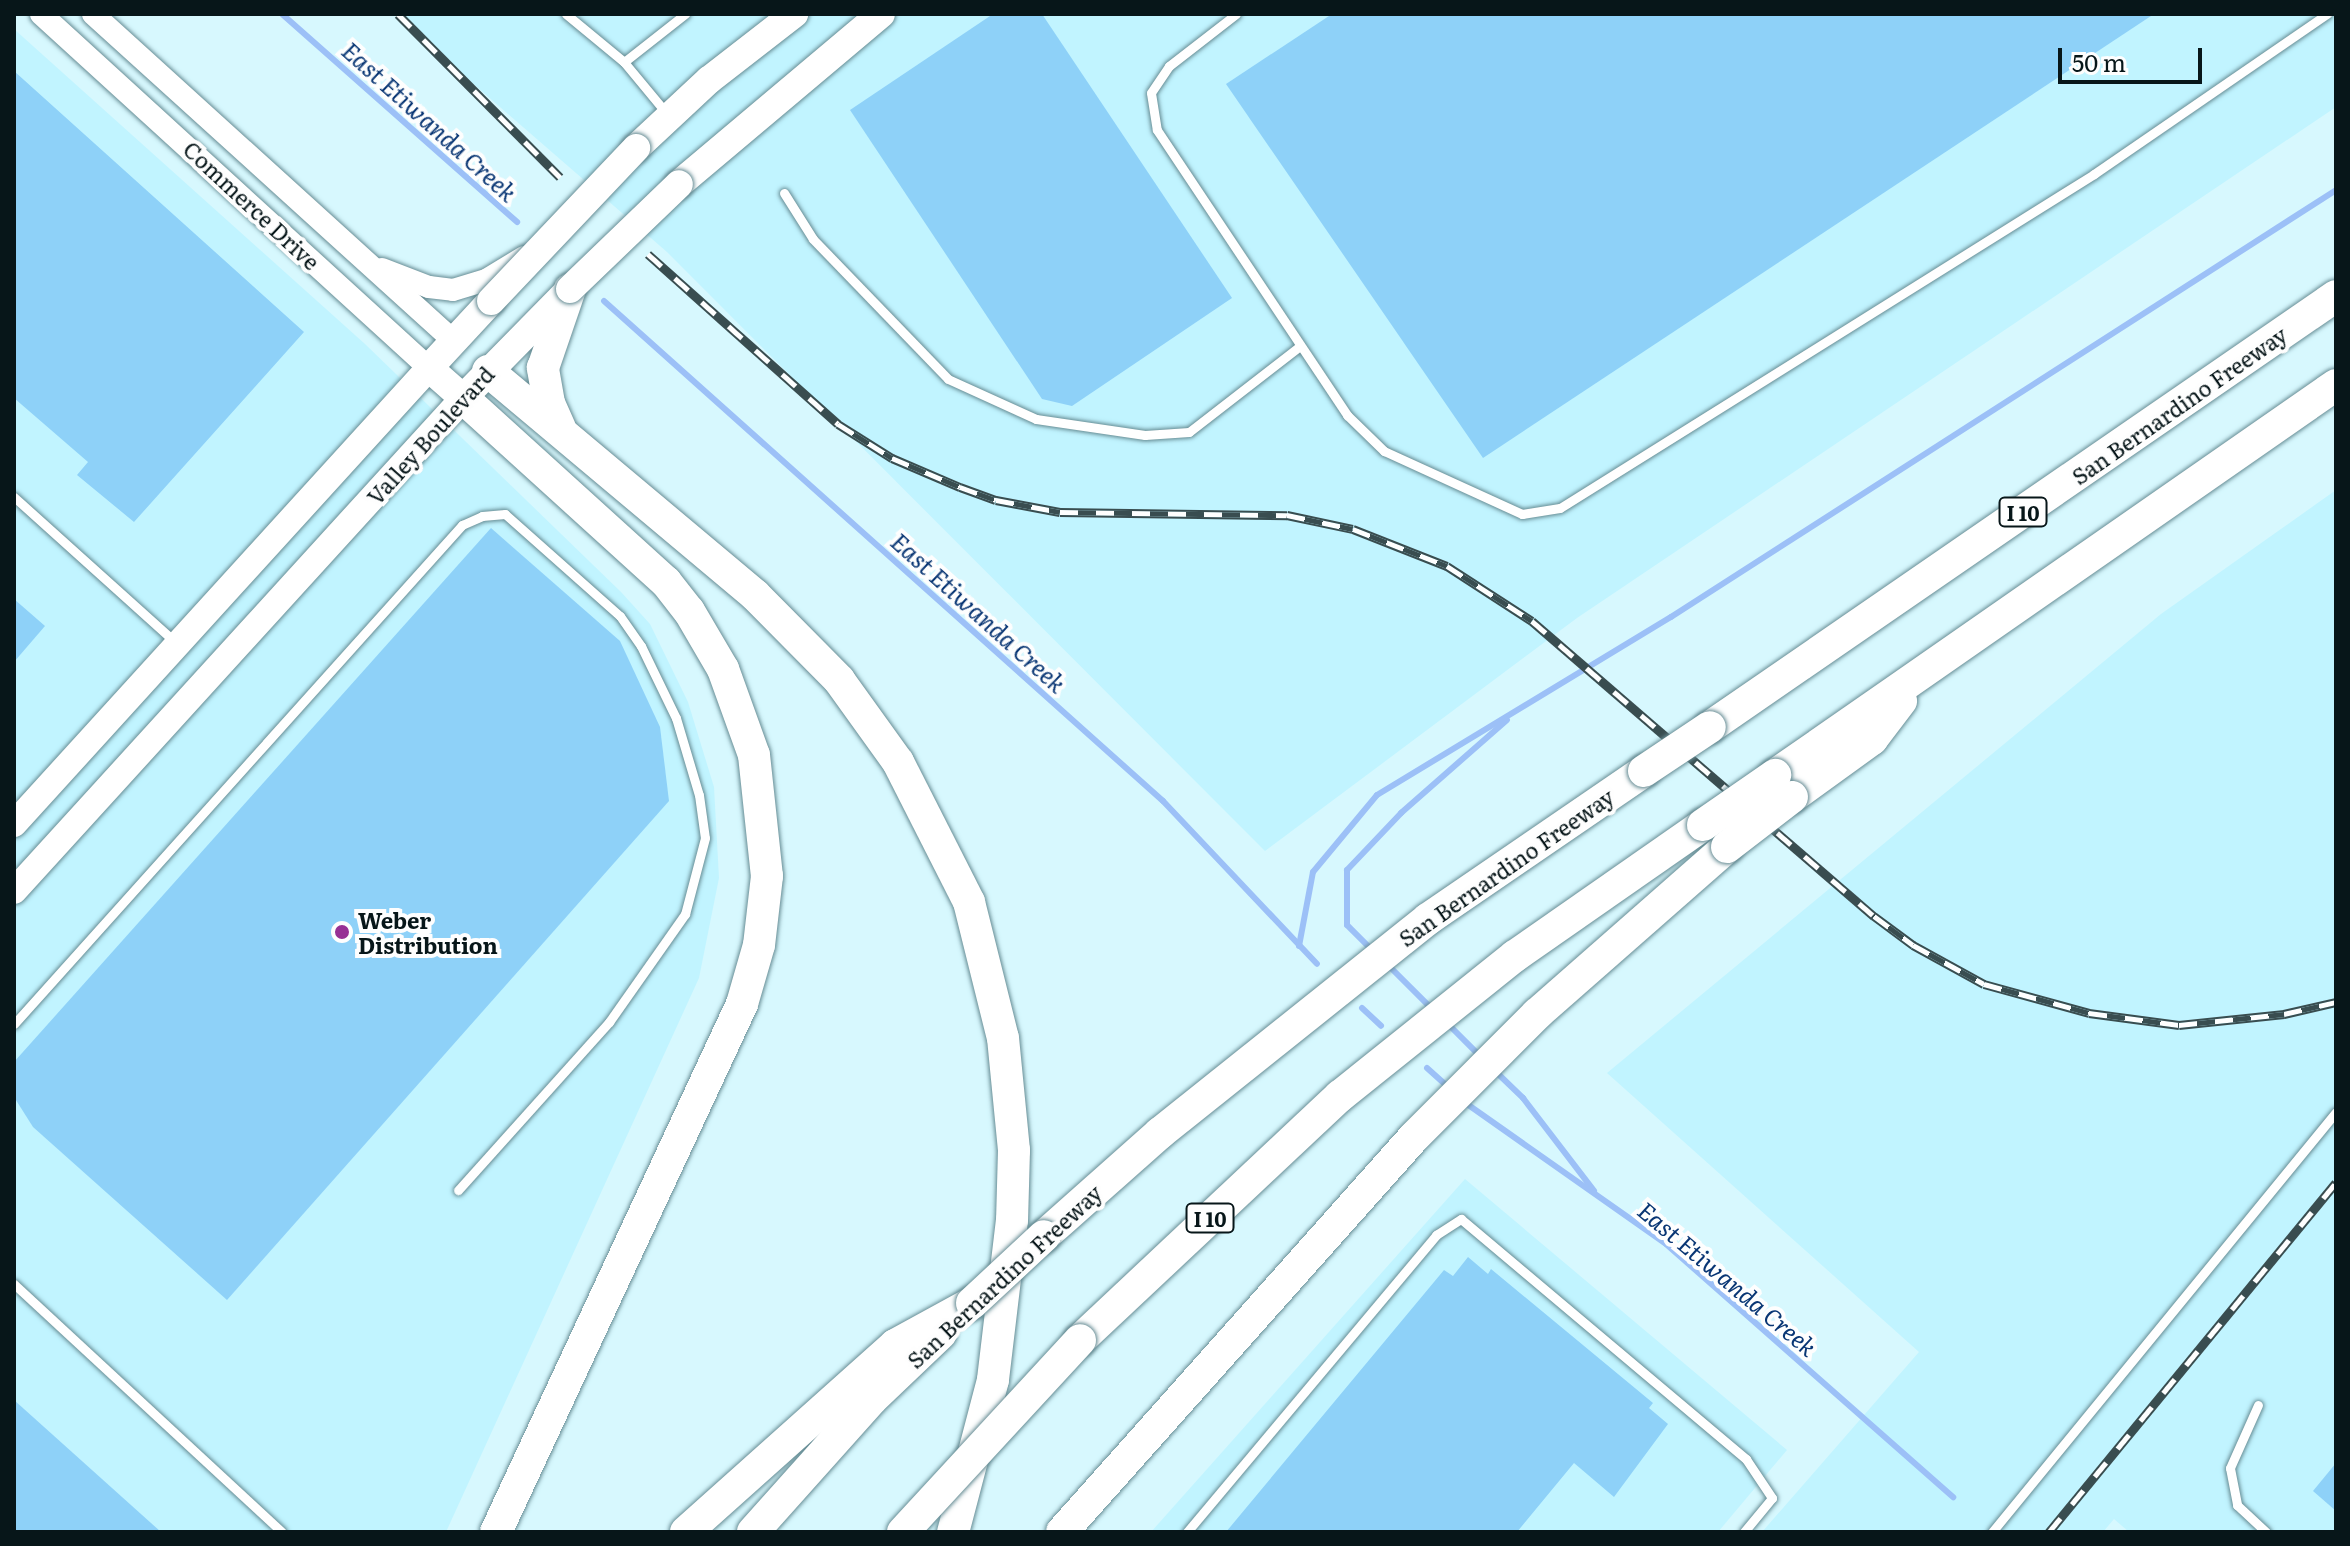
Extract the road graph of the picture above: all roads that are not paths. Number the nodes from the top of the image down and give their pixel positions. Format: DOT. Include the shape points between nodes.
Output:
graph roads {
  1 [pos="41,14"];
  2 [pos="93,14"];
  3 [pos="566,14"];
  4 [pos="685,14"];
  5 [pos="794,14"];
  6 [pos="881,14"];
  7 [pos="1236,14"];
  8 [pos="2327,14"];
  9 [pos="624,62"];
  10 [pos="669,116"];
  11 [pos="784,193"];
  12 [pos="370,264"];
  13 [pos="570,289"];
  14 [pos="482,293"];
  15 [pos="2336,296"];
  16 [pos="453,341"];
  17 [pos="536,341"];
  18 [pos="1300,346"];
  19 [pos="429,368"];
  20 [pos="488,371"];
  21 [pos="2336,385"];
  22 [pos="463,398"];
  23 [pos="561,431"];
  24 [pos="14,497"];
  25 [pos="178,644"];
  26 [pos="1784,786"];
  27 [pos="14,824"];
  28 [pos="14,891"];
  29 [pos="14,1024"];
  30 [pos="2336,1112"];
  31 [pos="458,1190"];
  32 [pos="14,1284"];
  33 [pos="972,1303"];
  34 [pos="2258,1405"];
  35 [pos="282,1532"];
  36 [pos="496,1532"];
  37 [pos="686,1532"];
  38 [pos="753,1532"];
  39 [pos="903,1532"];
  40 [pos="953,1532"];
  41 [pos="1062,1532"];
  42 [pos="1187,1532"];
  43 [pos="1744,1532"];
  44 [pos="1992,1532"];
  45 [pos="2266,1532"];
  1 -- 19 [label="street, Commerce Drive"];
  2 -- 12 [label="street, Commerce Drive"];
  3 -- 9 [label="lane"];
  4 -- 9 [label="lane"];
  5 -- 10 [label="main road, Valley Boulevard"];
  6 -- 13 [label="main road, bridge" via="679,184"];
  7 -- 18 [label="lane" via="1169,66 1151,93 1157,130"];
  8 -- 18 [label="lane" via="2094,174 1560,508 1522,514 1384,451 1347,415"];
  9 -- 10 [label="lane"];
  10 -- 14 [label="main road, Valley Boulevard, bridge" via="534,251"];
  11 -- 18 [label="lane" via="813,239 948,379 1036,419 1145,435 1189,432"];
  12 -- 14 [label="street" via="429,287"];
  12 -- 16 [label="street, Commerce Drive"];
  13 -- 17 [label="highway"];
  14 -- 16 [label="main road, Valley Boulevard"];
  15 -- 33 [label="highway, San Bernardino Freeway / I 10, bridge" via="1428,919 1273,1043"];
  16 -- 19 [label="main road, Valley Boulevard"];
  16 -- 20 [label="main road, Commerce Drive"];
  17 -- 20 [label="main road, Valley Boulevard"];
  17 -- 23 [label="highway"];
  19 -- 22 [label="main road, Commerce Drive"];
  19 -- 25 [label="main road, Valley Boulevard"];
  20 -- 22 [label="main road, Valley Boulevard"];
  20 -- 23 [label="highway"];
  21 -- 26 [label="highway, I 10" via="1918,680"];
  22 -- 28 [label="main road, Valley Boulevard"];
  22 -- 36 [label="highway" via="666,582 689,611 723,669 754,755 767,876 759,945 742,1004"];
  23 -- 40 [label="highway" via="774,612 839,680 898,762 969,902 1003,1038 1014,1150 1012,1220 993,1380"];
  24 -- 25 [label="lane"];
  25 -- 27 [label="main road, Valley Boulevard"];
  26 -- 39 [label="highway, I 10, bridge" via="1703,825 1515,956 1340,1096 1080,1340"];
  26 -- 41 [label="highway, bridge" via="1727,847 1537,1014 1415,1136"];
  29 -- 31 [label="lane" via="462,525 505,514 620,616 641,646 676,718 699,795 705,838 677,926 609,1022"];
  30 -- 44 [label="lane"];
  32 -- 35 [label="lane"];
  33 -- 37 [label="highway" via="895,1345"];
  33 -- 38 [label="highway, San Bernardino Freeway / I 10" via="872,1399"];
  34 -- 45 [label="lane" via="2230,1468 2237,1505"];
  42 -- 43 [label="lane" via="1436,1235 1461,1219 1746,1459 1772,1498"];
}
